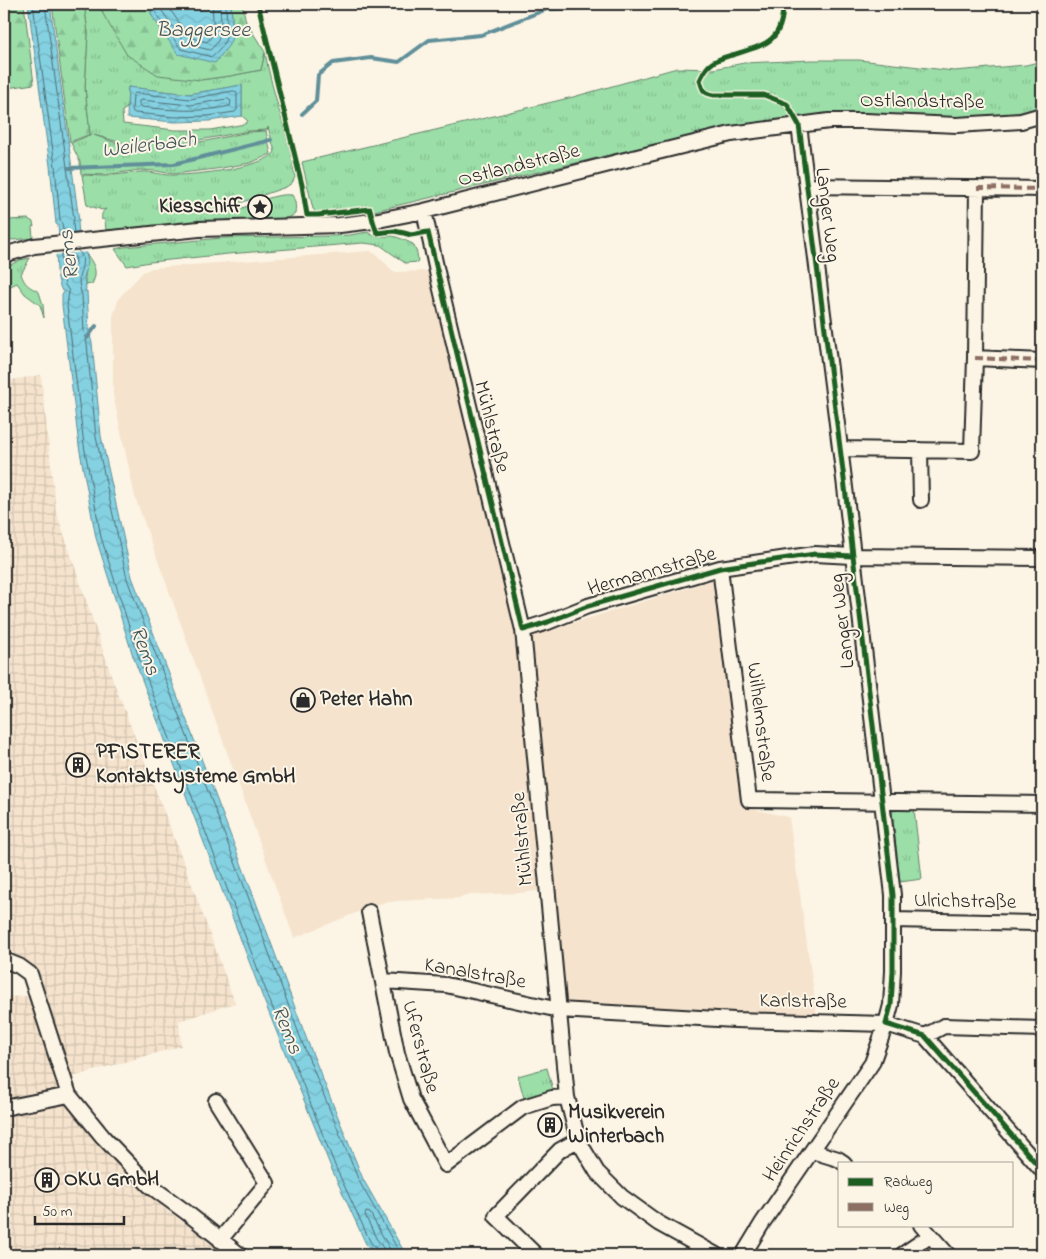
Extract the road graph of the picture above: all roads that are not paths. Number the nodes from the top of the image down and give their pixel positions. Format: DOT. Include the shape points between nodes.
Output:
graph roads {
  1 [pos="1042,115"];
  2 [pos="799,125"];
  3 [pos="807,186"];
  4 [pos="977,188"];
  5 [pos="1042,189"];
  6 [pos="424,211"];
  7 [pos="4,255"];
  8 [pos="975,358"];
  9 [pos="1042,361"];
  10 [pos="840,449"];
  11 [pos="920,450"];
  12 [pos="920,500"];
  13 [pos="852,556"];
  14 [pos="1042,558"];
  15 [pos="720,568"];
  16 [pos="523,630"];
  17 [pos="881,802"];
  18 [pos="1042,804"];
  19 [pos="369,912"];
  20 [pos="893,920"];
  21 [pos="1036,923"];
  22 [pos="4,960"];
  23 [pos="383,981"];
  24 [pos="559,1010"];
  25 [pos="886,1024"];
  26 [pos="1042,1029"];
  27 [pos="925,1036"];
  28 [pos="69,1095"];
  29 [pos="567,1097"];
  30 [pos="216,1101"];
  31 [pos="4,1108"];
  32 [pos="578,1140"];
  33 [pos="812,1151"];
  34 [pos="842,1162"];
  35 [pos="1042,1170"];
  36 [pos="925,1230"];
  37 [pos="220,1240"];
  38 [pos="240,1255"];
  39 [pos="536,1255"];
  40 [pos="716,1255"];
  41 [pos="743,1255"];
  42 [pos="902,1255"];
  43 [pos="948,1255"];
  1 -- 2 [label="street, Ostlandstraße" via="1021,121 957,125 829,121"];
  2 -- 3 [label="street, Langer Weg"];
  2 -- 6 [label="street, Ostlandstraße" via="731,134"];
  3 -- 4 [label="street"];
  3 -- 10 [label="street, Langer Weg"];
  4 -- 5 [label="street"];
  4 -- 8 [label="street"];
  6 -- 7 [label="street, Ostlandstraße" via="340,225 199,229 107,238 34,246"];
  6 -- 16 [label="street, Mühlstraße"];
  8 -- 9 [label="street"];
  8 -- 11 [label="street" via="972,451"];
  10 -- 11 [label="street"];
  10 -- 13 [label="street, Langer Weg"];
  11 -- 12 [label="street"];
  13 -- 14 [label="street, Hermannstraße"];
  13 -- 15 [label="street, Hermannstraße" via="815,554"];
  13 -- 17 [label="street, Langer Weg"];
  15 -- 16 [label="street, Hermannstraße" via="588,606"];
  15 -- 17 [label="street, Wilhelmstraße" via="750,800"];
  16 -- 24 [label="street, Mühlstraße"];
  17 -- 18 [label="street, Wilhelmstraße"];
  17 -- 20 [label="street, Langer Weg"];
  19 -- 23 [label="street, Uferstraße"];
  20 -- 21 [label="street, Ulrichstraße"];
  20 -- 25 [label="street, Langer Weg" via="891,1005"];
  22 -- 28 [label="street" via="30,974"];
  23 -- 24 [label="street, Kanalstraße" via="446,986"];
  23 -- 29 [label="street, Uferstraße" via="396,1053 410,1098 446,1165 523,1107"];
  24 -- 25 [label="street, Karlstraße"];
  24 -- 29 [label="street, Mühlstraße"];
  25 -- 27 [label="street, Karlstraße"];
  25 -- 33 [label="street, Heinrichstraße" via="872,1063"];
  26 -- 27 [label="street" via="944,1026"];
  27 -- 35 [label="street"];
  28 -- 31 [label="street"];
  28 -- 37 [label="street" via="103,1137 150,1186"];
  29 -- 32 [label="street, Mühlstraße"];
  30 -- 37 [label="street" via="267,1183"];
  32 -- 39 [label="street" via="560,1150 496,1216"];
  32 -- 40 [label="street, Mühlstraße" via="597,1172 622,1197 658,1223"];
  33 -- 34 [label="street"];
  33 -- 41 [label="street, Heinrichstraße"];
  36 -- 42 [label="street"];
  36 -- 43 [label="street"];
  37 -- 38 [label="street"];
}
